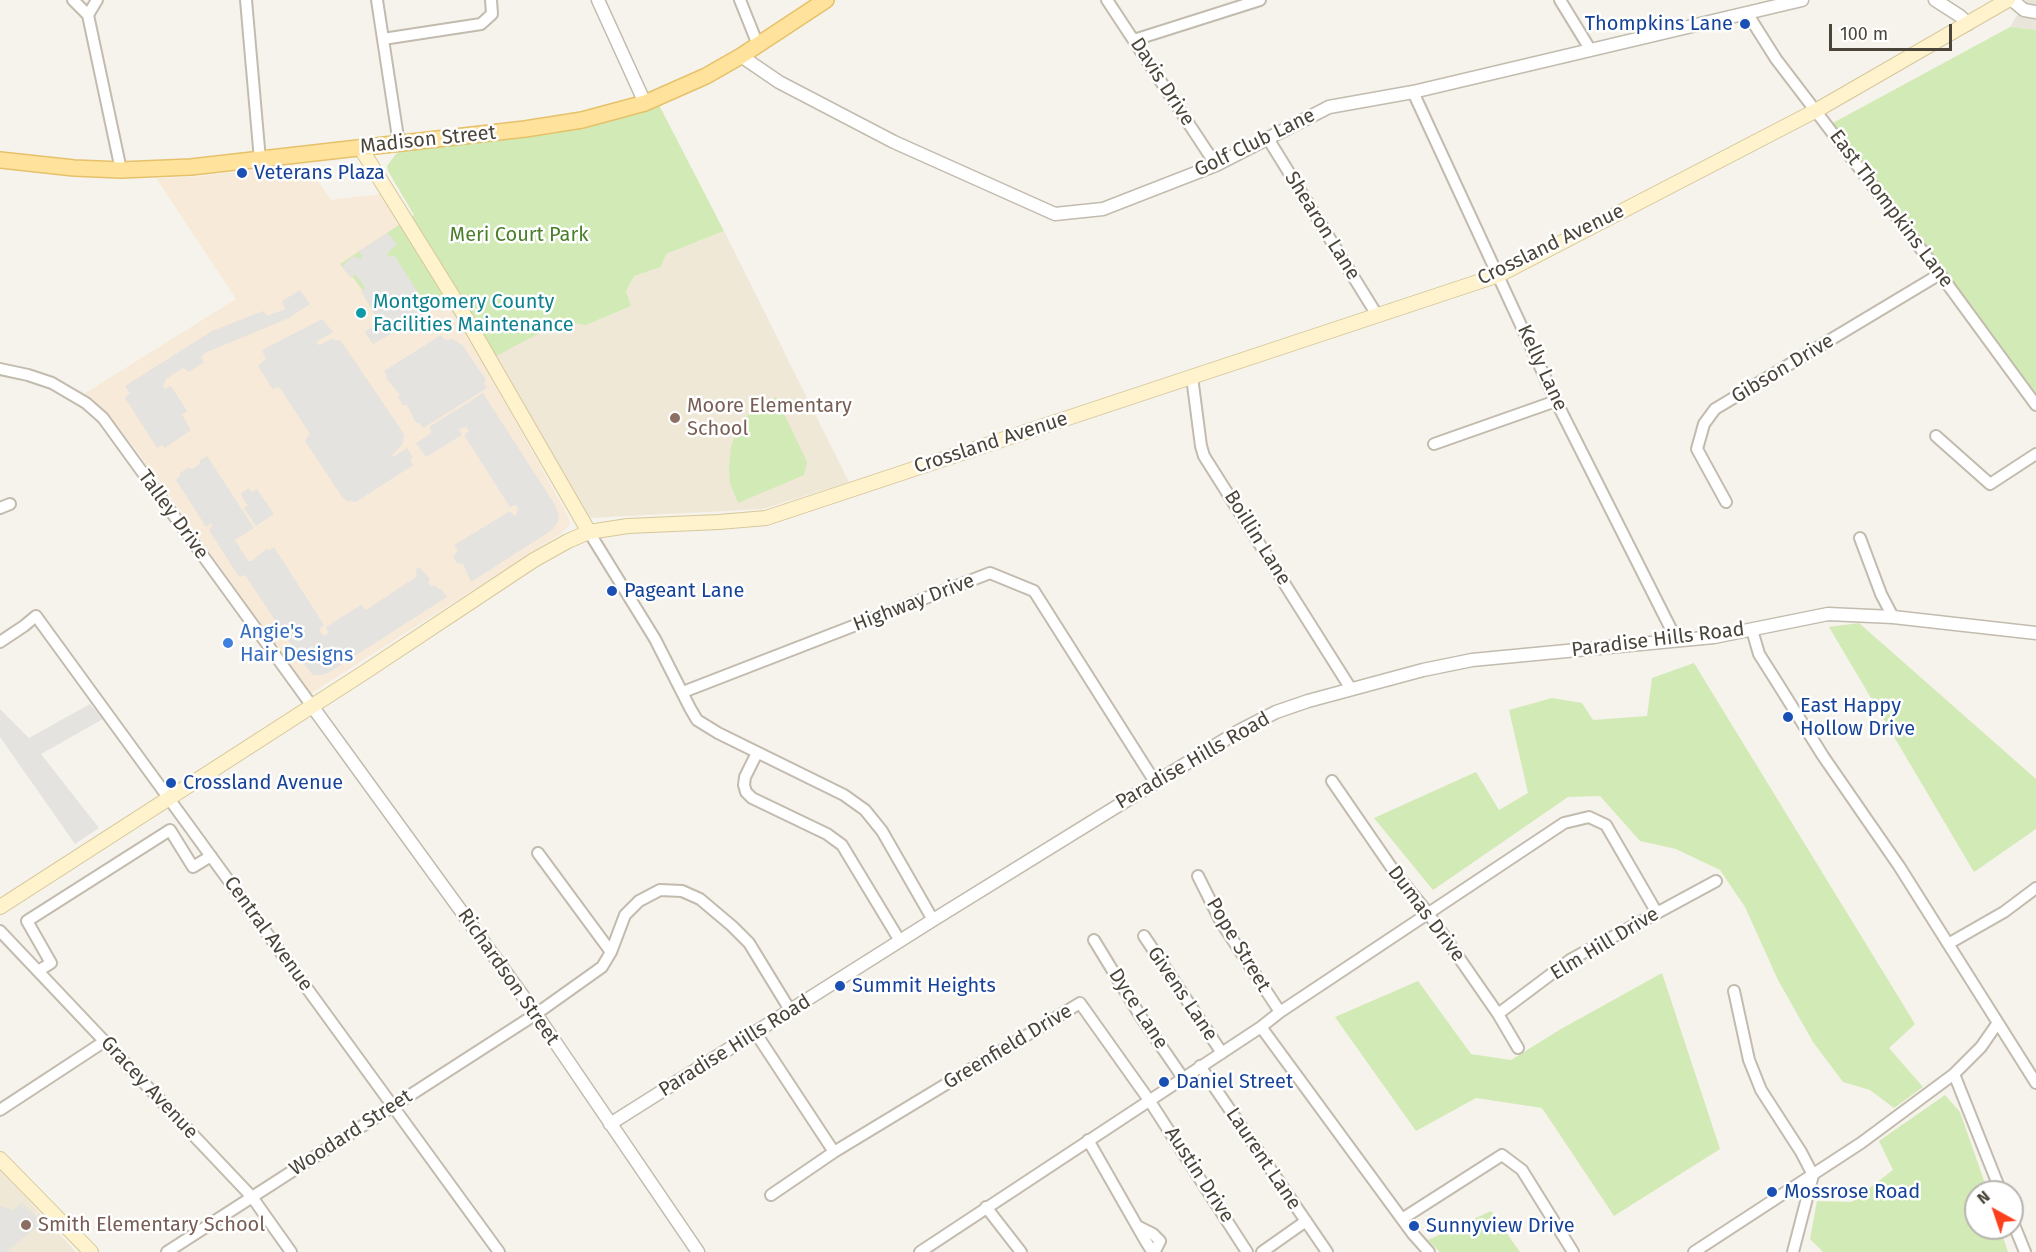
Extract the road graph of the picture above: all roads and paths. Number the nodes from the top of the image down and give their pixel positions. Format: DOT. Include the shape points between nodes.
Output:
graph roads {
  1 [pos="73,0"];
  2 [pos="97,0"];
  3 [pos="246,0"];
  4 [pos="377,0"];
  5 [pos="490,0"];
  6 [pos="598,0"];
  7 [pos="740,0"];
  8 [pos="826,0"];
  9 [pos="1107,0"];
  10 [pos="1260,0"];
  11 [pos="1560,0"];
  12 [pos="1802,0"];
  13 [pos="1935,0"];
  14 [pos="2010,0"];
  15 [pos="2036,12"];
  16 [pos="1747,13"];
  17 [pos="88,15"];
  18 [pos="1968,24"];
  19 [pos="383,39"];
  20 [pos="1134,40"];
  21 [pos="758,45"];
  22 [pos="1590,49"];
  23 [pos="741,56"];
  24 [pos="1413,92"];
  25 [pos="645,103"];
  26 [pos="1817,110"];
  27 [pos="1268,137"];
  28 [pos="399,144"];
  29 [pos="360,147"];
  30 [pos="0,160"];
  31 [pos="260,160"];
  32 [pos="1216,165"];
  33 [pos="121,170"];
  34 [pos="1940,274"];
  35 [pos="1499,275"];
  36 [pos="1377,315"];
  37 [pos="0,369"];
  38 [pos="1192,377"];
  39 [pos="1556,401"];
  40 [pos="2036,405"];
  41 [pos="1936,436"];
  42 [pos="1434,444"];
  43 [pos="2036,454"];
  44 [pos="1726,502"];
  45 [pos="589,532"];
  46 [pos="1860,538"];
  47 [pos="1893,617"];
  48 [pos="1752,630"];
  49 [pos="2036,633"];
  50 [pos="1677,641"];
  51 [pos="0,642"];
  52 [pos="1351,689"];
  53 [pos="682,692"];
  54 [pos="312,706"];
  55 [pos="757,753"];
  56 [pos="1332,781"];
  57 [pos="1155,782"];
  58 [pos="169,797"];
  59 [pos="538,853"];
  60 [pos="212,855"];
  61 [pos="1198,876"];
  62 [pos="1716,880"];
  63 [pos="2036,888"];
  64 [pos="0,907"];
  65 [pos="1428,913"];
  66 [pos="1657,913"];
  67 [pos="933,920"];
  68 [pos="0,931"];
  69 [pos="1144,936"];
  70 [pos="1094,940"];
  71 [pos="900,941"];
  72 [pos="1948,944"];
  73 [pos="611,952"];
  74 [pos="38,971"];
  75 [pos="1734,991"];
  76 [pos="790,1010"];
  77 [pos="1280,1012"];
  78 [pos="536,1014"];
  79 [pos="1498,1014"];
  80 [pos="1997,1024"];
  81 [pos="1261,1026"];
  82 [pos="755,1032"];
  83 [pos="105,1041"];
  84 [pos="1518,1048"];
  85 [pos="1222,1053"];
  86 [pos="1200,1066"];
  87 [pos="1954,1074"];
  88 [pos="1183,1078"];
  89 [pos="2036,1083"];
  90 [pos="1149,1100"];
  91 [pos="393,1105"];
  92 [pos="0,1110"];
  93 [pos="610,1124"];
  94 [pos="1088,1140"];
  95 [pos="834,1152"];
  96 [pos="0,1159"];
  97 [pos="1813,1175"];
  98 [pos="1996,1180"];
  99 [pos="771,1195"];
  100 [pos="252,1197"];
  101 [pos="986,1208"];
  102 [pos="1402,1219"];
  103 [pos="1306,1221"];
  104 [pos="1137,1226"];
  105 [pos="91,1252"];
  106 [pos="166,1252"];
  107 [pos="291,1252"];
  108 [pos="499,1252"];
  109 [pos="698,1252"];
  110 [pos="920,1252"];
  111 [pos="1021,1252"];
  112 [pos="1247,1252"];
  113 [pos="1262,1252"];
  114 [pos="1327,1252"];
  115 [pos="1429,1252"];
  116 [pos="1573,1252"];
  117 [pos="1694,1252"];
  118 [pos="1793,1252"];
  1 -- 17 [label="street"];
  2 -- 17 [label="street"];
  3 -- 31 [label="street"];
  4 -- 19 [label="street"];
  5 -- 19 [label="street" via="492,14 481,24"];
  6 -- 25 [label="street"];
  7 -- 21 [label="street"];
  8 -- 21 [label="main road, Madison Street"];
  9 -- 20 [label="street, Davis Drive"];
  10 -- 20 [label="street"];
  11 -- 22 [label="street"];
  12 -- 16 [label="street, Golf Club Lane"];
  13 -- 18 [label="street"];
  14 -- 15 [label="street" via="2024,10"];
  14 -- 18 [label="main road, Crossland Avenue"];
  16 -- 22 [label="street, Golf Club Lane"];
  16 -- 26 [label="street, East Thompkins Lane" via="1776,59"];
  17 -- 33 [label="street"];
  18 -- 26 [label="main road, Crossland Avenue"];
  19 -- 28 [label="street"];
  20 -- 32 [label="street, Davis Drive"];
  21 -- 23 [label="main road, Madison Street"];
  22 -- 24 [label="street, Golf Club Lane"];
  23 -- 25 [label="main road, Madison Street"];
  23 -- 32 [label="street, Golf Club Lane" via="779,82 894,142 1055,214 1102,209"];
  24 -- 27 [label="street, Golf Club Lane" via="1329,107"];
  24 -- 35 [label="street, Kelly Lane"];
  25 -- 28 [label="main road, Madison Street" via="582,120"];
  26 -- 34 [label="street, East Thompkins Lane"];
  26 -- 35 [label="main road, Crossland Avenue"];
  27 -- 32 [label="street, Golf Club Lane"];
  27 -- 36 [label="street, Shearon Lane"];
  28 -- 29 [label="main road, Madison Street"];
  29 -- 31 [label="main road, Madison Street"];
  29 -- 45 [label="main road" via="460,308"];
  30 -- 33 [label="main road, Madison Street"];
  31 -- 33 [label="main road, Madison Street"];
  34 -- 40 [label="street, East Thompkins Lane"];
  34 -- 44 [label="street, Gibson Drive" via="1715,409 1704,424 1697,449"];
  35 -- 36 [label="main road, Crossland Avenue"];
  35 -- 39 [label="street, Kelly Lane"];
  36 -- 38 [label="main road, Crossland Avenue"];
  37 -- 54 [label="street, Talley Drive" via="52,383 103,418"];
  38 -- 45 [label="main road, Crossland Avenue" via="766,518"];
  38 -- 52 [label="street, Boillin Lane" via="1204,456"];
  39 -- 42 [label="street"];
  39 -- 50 [label="street, Kelly Lane"];
  41 -- 43 [label="street" via="1990,484"];
  45 -- 53 [label="street" via="655,639"];
  45 -- 54 [label="main road, Crossland Avenue" via="544,554"];
  46 -- 47 [label="street"];
  47 -- 48 [label="street, Paradise Hills Road" via="1828,614"];
  47 -- 49 [label="street, Paradise Hills Road"];
  48 -- 50 [label="street, Paradise Hills Road"];
  48 -- 72 [label="street" via="1759,654"];
  50 -- 52 [label="street, Paradise Hills Road" via="1472,660"];
  51 -- 58 [label="street, Central Avenue" via="36,616"];
  52 -- 57 [label="street, Paradise Hills Road" via="1276,712"];
  53 -- 55 [label="street" via="701,723"];
  53 -- 57 [label="street, Highway Drive" via="990,573 1034,591"];
  54 -- 58 [label="main road, Crossland Avenue"];
  54 -- 78 [label="street, Richardson Street"];
  55 -- 67 [label="street" via="844,795 865,810 882,831"];
  55 -- 71 [label="street" via="745,777 746,792 842,845"];
  56 -- 65 [label="street, Dumas Drive"];
  57 -- 67 [label="street, Paradise Hills Road"];
  58 -- 60 [label="street, Central Avenue"];
  58 -- 64 [label="main road, Crossland Avenue"];
  59 -- 73 [label="street"];
  60 -- 74 [label="street" via="193,867 170,831 27,921 51,963"];
  60 -- 91 [label="street, Central Avenue"];
  61 -- 77 [label="street, Pope Street" via="1221,922"];
  62 -- 66 [label="street, Elm Hill Drive"];
  63 -- 72 [label="street" via="2004,912"];
  65 -- 66 [label="street" via="1564,822 1588,818 1606,825"];
  65 -- 77 [label="street"];
  65 -- 79 [label="street, Dumas Drive"];
  66 -- 79 [label="street, Elm Hill Drive" via="1570,960"];
  67 -- 71 [label="street, Paradise Hills Road"];
  68 -- 74 [label="street, Gracey Avenue"];
  69 -- 85 [label="street, Givens Lane"];
  70 -- 88 [label="street, Dyce Lane"];
  71 -- 76 [label="street, Paradise Hills Road"];
  72 -- 80 [label="street"];
  73 -- 76 [label="street" via="625,915 639,901 660,890 682,891 700,899 749,943"];
  73 -- 78 [label="street" via="602,967"];
  74 -- 83 [label="street, Gracey Avenue"];
  75 -- 97 [label="street" via="1749,1060 1761,1090"];
  76 -- 82 [label="street, Paradise Hills Road"];
  77 -- 81 [label="street"];
  78 -- 91 [label="street, Woodard Street"];
  78 -- 93 [label="street, Richardson Street"];
  79 -- 84 [label="street, Dumas Drive"];
  80 -- 87 [label="street"];
  80 -- 89 [label="street"];
  81 -- 85 [label="street"];
  81 -- 102 [label="street"];
  82 -- 93 [label="street, Paradise Hills Road"];
  82 -- 95 [label="street"];
  83 -- 92 [label="street"];
  83 -- 100 [label="street, Gracey Avenue"];
  85 -- 86 [label="street"];
  86 -- 88 [label="street"];
  86 -- 103 [label="street, Laurent Lane"];
  87 -- 97 [label="street"];
  87 -- 98 [label="street"];
  88 -- 90 [label="street"];
  90 -- 94 [label="street"];
  90 -- 95 [label="street, Greenfield Drive" via="1080,1003"];
  90 -- 112 [label="street, Austin Drive"];
  91 -- 100 [label="street, Woodard Street"];
  91 -- 108 [label="street, Central Avenue"];
  93 -- 109 [label="street, Richardson Street"];
  94 -- 101 [label="street"];
  94 -- 104 [label="street"];
  95 -- 99 [label="street, Greenfield Drive"];
  96 -- 105 [label="main road"];
  97 -- 117 [label="street"];
  97 -- 118 [label="street"];
  100 -- 106 [label="street, Woodard Street"];
  100 -- 107 [label="street, Gracey Avenue"];
  101 -- 110 [label="street"];
  101 -- 111 [label="street"];
  102 -- 115 [label="street"];
  102 -- 116 [label="street" via="1502,1155 1522,1170"];
  103 -- 113 [label="street, Laurent Lane"];
  103 -- 114 [label="street, Laurent Lane"];
}
